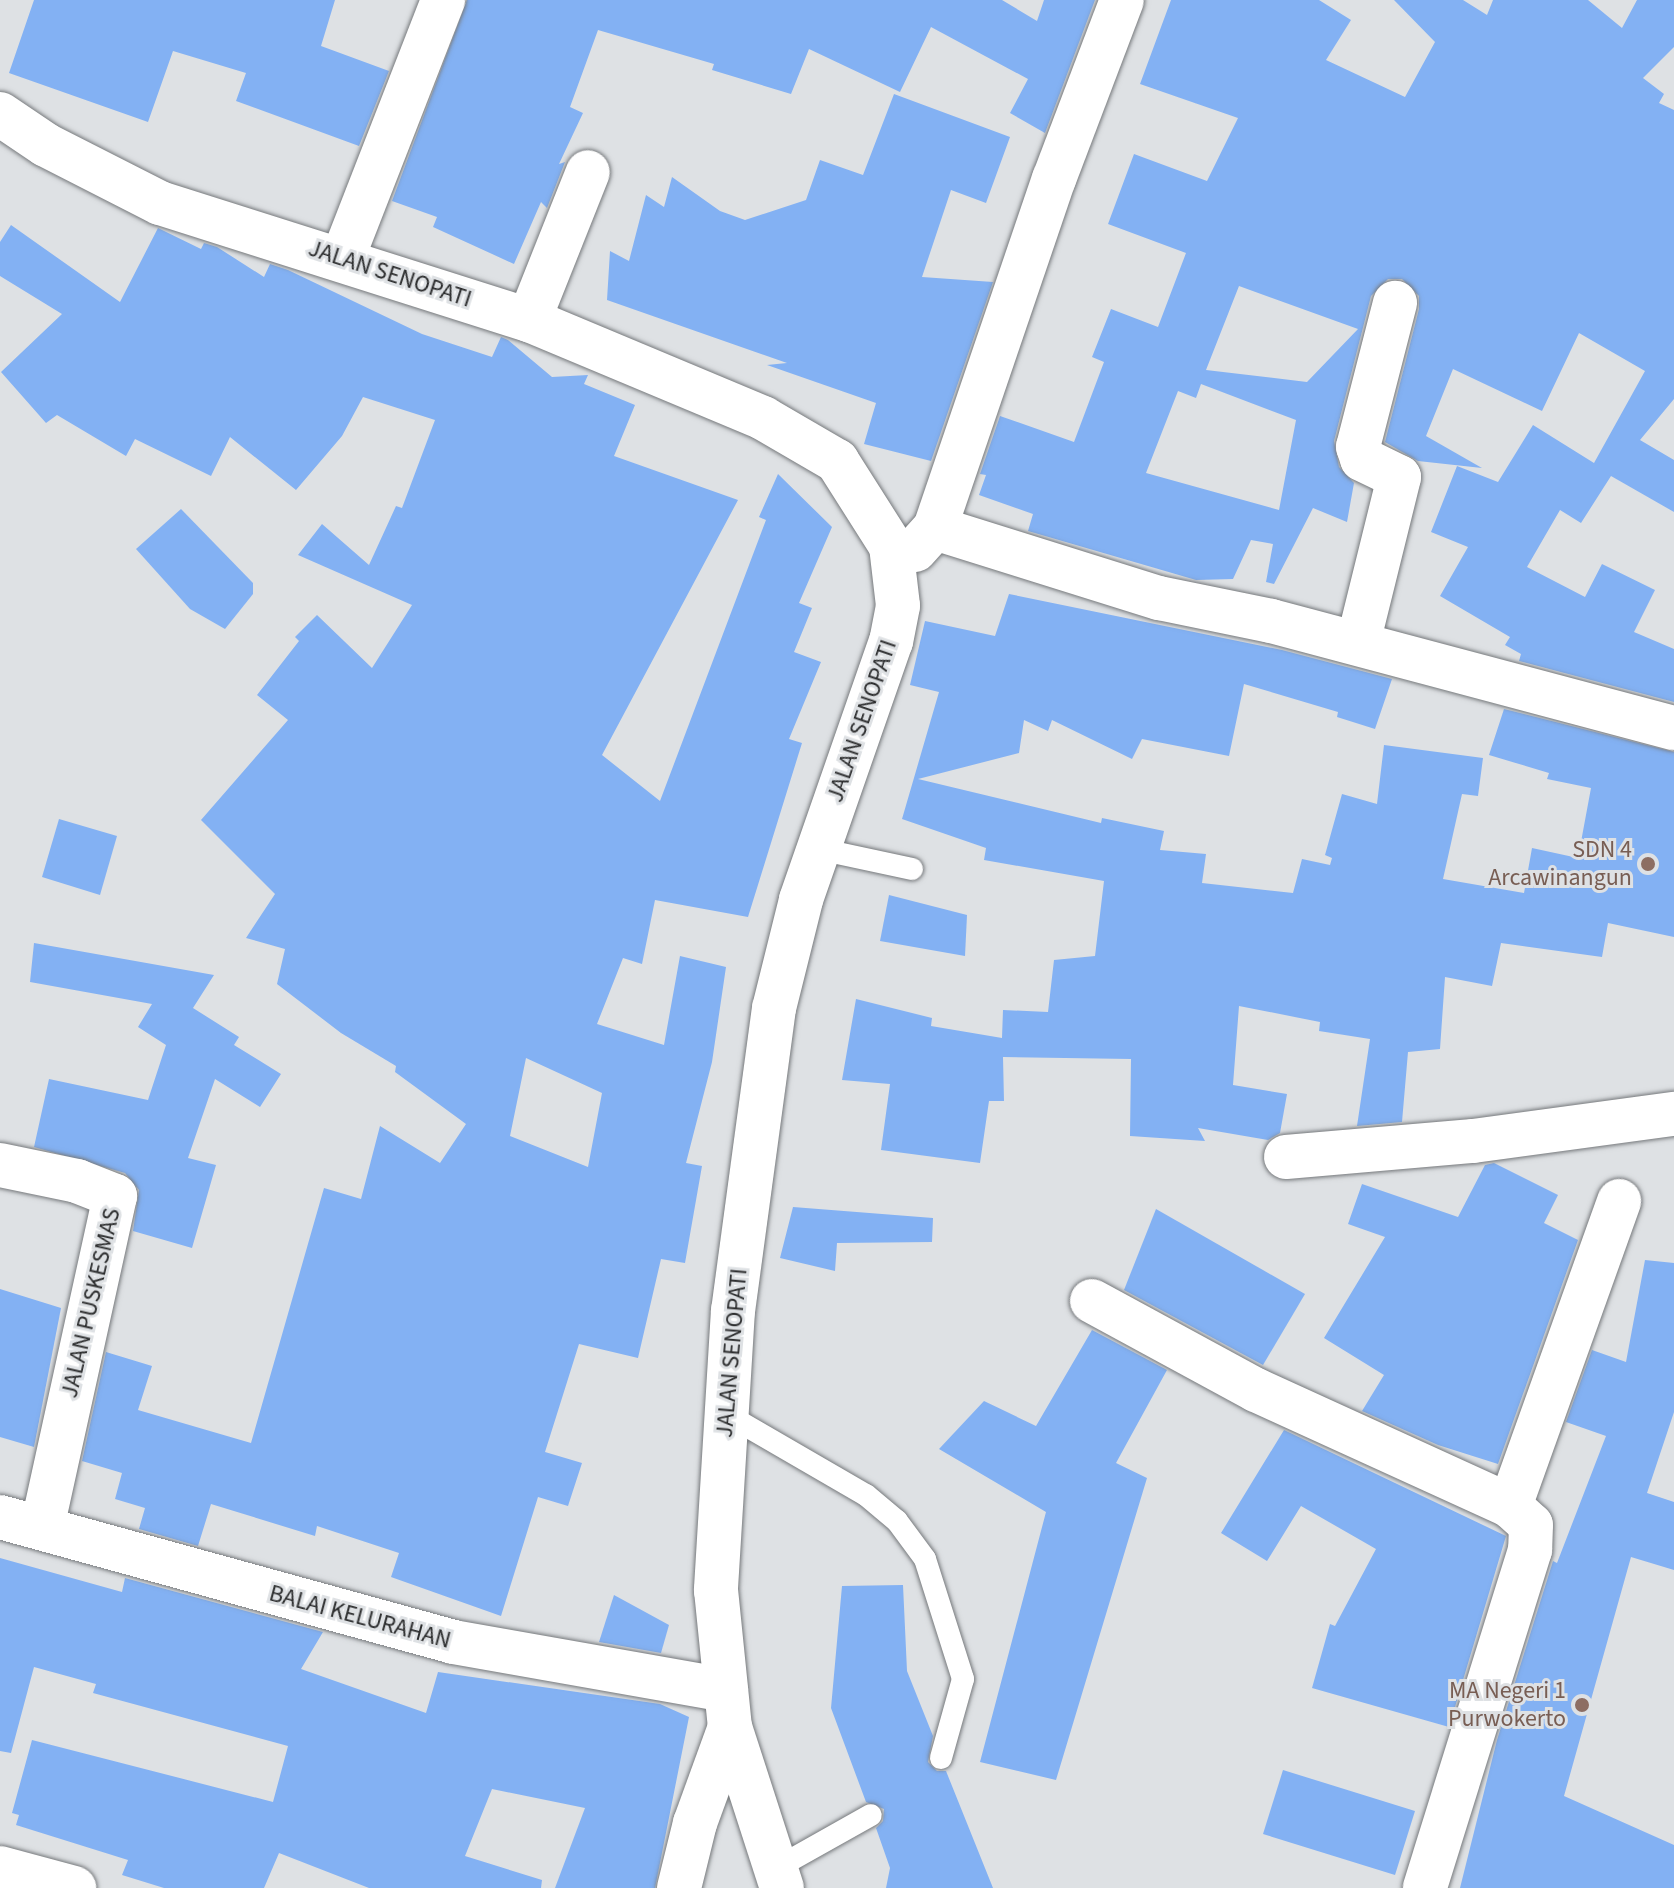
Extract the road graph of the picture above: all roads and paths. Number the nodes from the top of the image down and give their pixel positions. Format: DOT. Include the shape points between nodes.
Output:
graph roads {
  1 [pos="443,0"];
  2 [pos="1122,0"];
  3 [pos="0,114"];
  4 [pos="588,172"];
  5 [pos="343,257"];
  6 [pos="1395,303"];
  7 [pos="529,320"];
  8 [pos="935,528"];
  9 [pos="897,570"];
  10 [pos="1358,643"];
  11 [pos="1674,728"];
  12 [pos="819,849"];
  13 [pos="912,869"];
  14 [pos="1674,1114"];
  15 [pos="1286,1157"];
  16 [pos="0,1165"];
  17 [pos="1619,1201"];
  18 [pos="1092,1301"];
  19 [pos="726,1414"];
  20 [pos="1510,1506"];
  21 [pos="0,1517"];
  22 [pos="42,1528"];
  23 [pos="728,1708"];
  24 [pos="941,1758"];
  25 [pos="871,1815"];
  26 [pos="0,1868"];
  27 [pos="777,1879"];
  28 [pos="74,1888"];
  29 [pos="679,1888"];
  30 [pos="1425,1888"];
  1 -- 5 [label="street"];
  2 -- 8 [label="street" via="1054,179"];
  3 -- 5 [label="street, JALAN SENOPATI" via="46,145 160,203"];
  4 -- 7 [label="street"];
  5 -- 7 [label="street, JALAN SENOPATI"];
  6 -- 10 [label="street" via="1358,447 1362,459 1399,477"];
  7 -- 9 [label="street, JALAN SENOPATI" via="820,448 857,487 891,546"];
  8 -- 9 [label="street"];
  8 -- 10 [label="street" via="1159,598"];
  9 -- 12 [label="street, JALAN SENOPATI" via="891,641"];
  10 -- 11 [label="street"];
  12 -- 13 [label="lane"];
  12 -- 19 [label="street, JALAN SENOPATI" via="774,1008 733,1310"];
  14 -- 15 [label="street" via="1473,1141"];
  16 -- 22 [label="street, JALAN PUSKESMAS" via="77,1181 115,1196"];
  17 -- 20 [label="street"];
  18 -- 20 [label="street" via="1256,1390"];
  19 -- 23 [label="street, JALAN SENOPATI" via="716,1590"];
  19 -- 24 [label="lane" via="866,1495 897,1521 925,1559 963,1679"];
  20 -- 30 [label="street" via="1531,1525 1530,1550"];
  21 -- 22 [label="street, BALAI KELURAHAN"];
  22 -- 23 [label="street, BALAI KELURAHAN" via="453,1642"];
  23 -- 27 [label="street, JALAN SENOPATI"];
  23 -- 29 [label="street"];
  25 -- 27 [label="lane"];
  26 -- 28 [label="street"];
}
